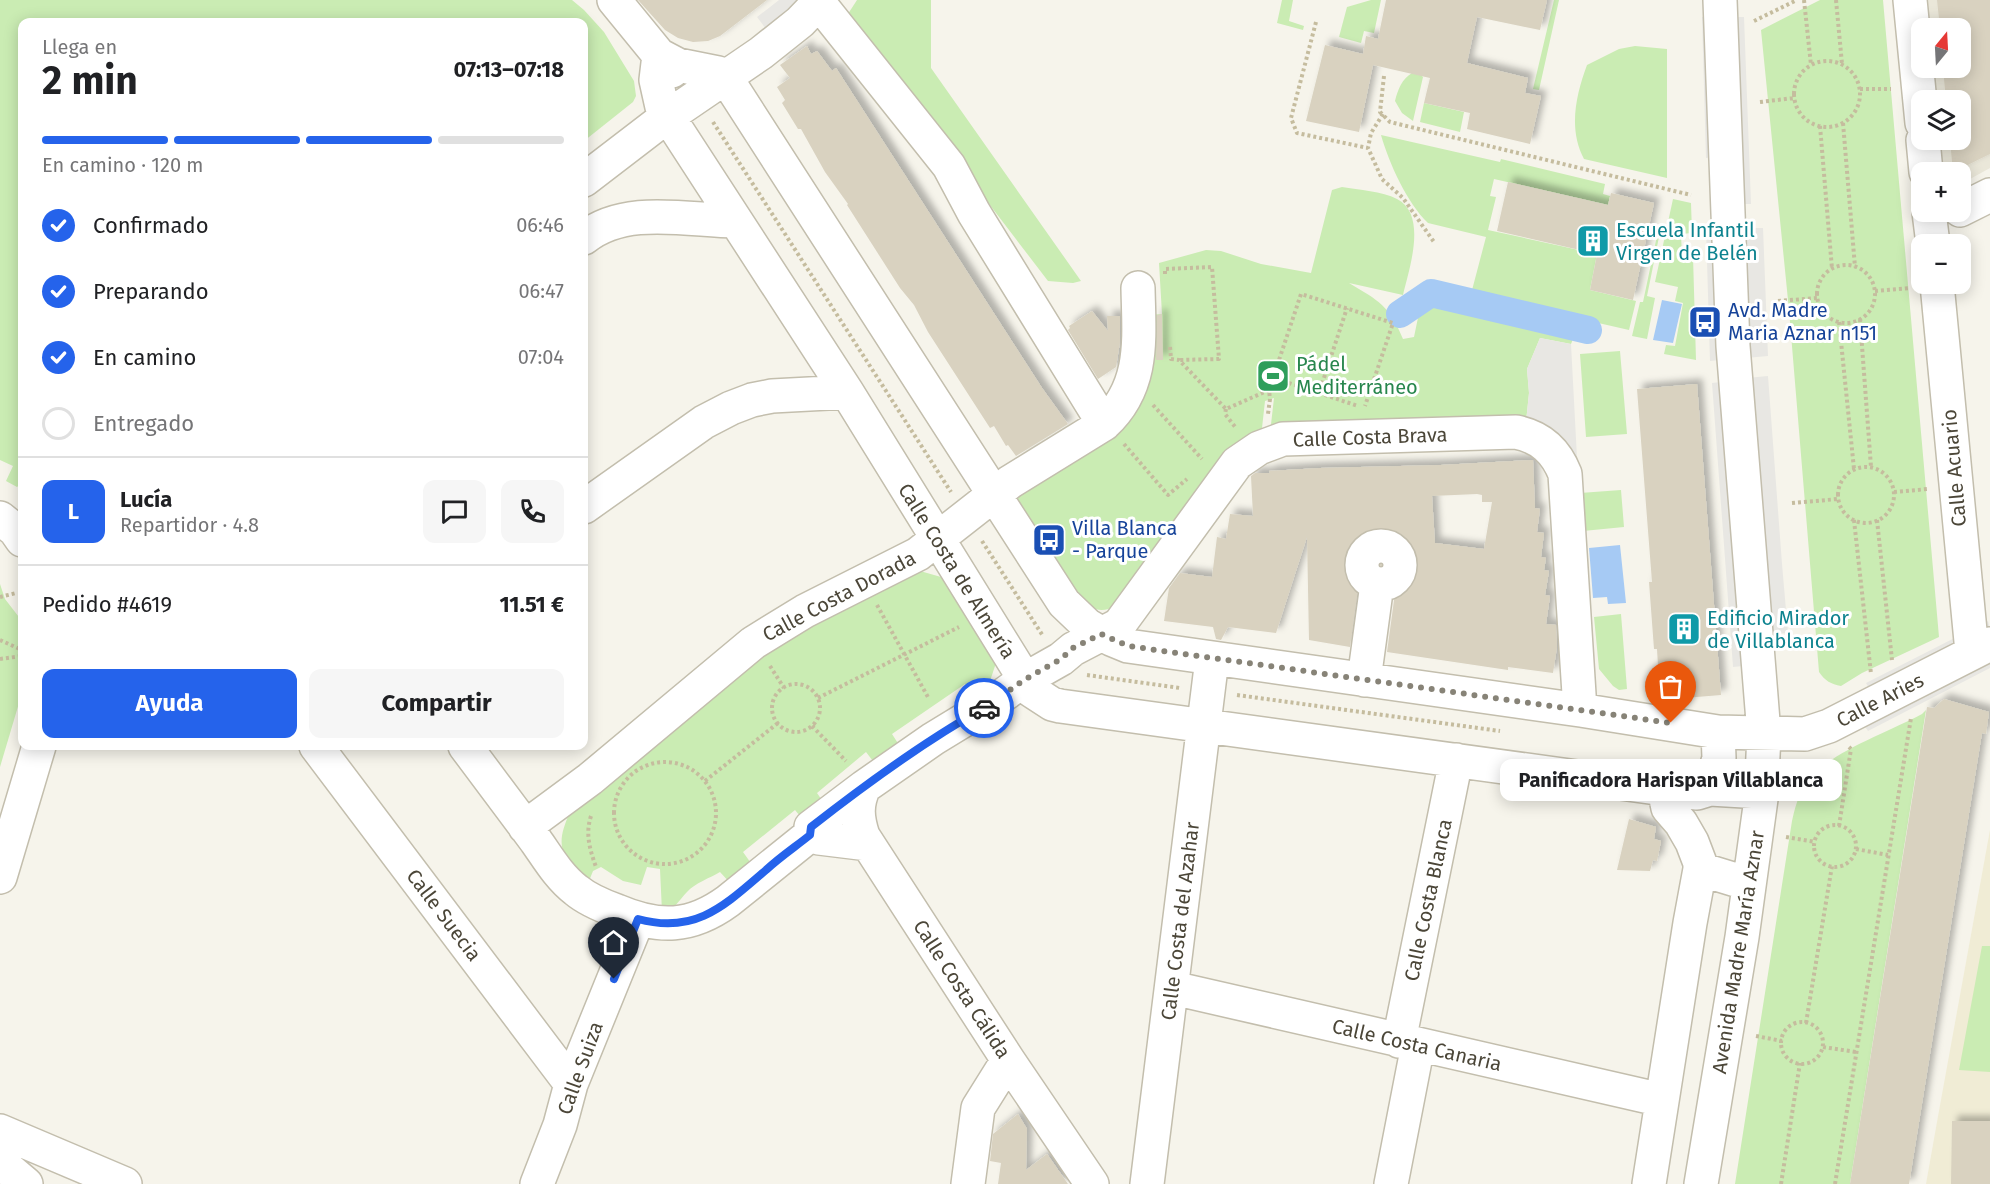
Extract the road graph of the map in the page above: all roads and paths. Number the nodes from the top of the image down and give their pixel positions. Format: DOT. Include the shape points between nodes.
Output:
graph roads {
  1 [pos="1720,0"];
  2 [pos="1797,0"];
  3 [pos="1804,0"];
  4 [pos="1836,0"];
  5 [pos="1910,0"];
  6 [pos="820,1"];
  7 [pos="625,8"];
  8 [pos="1754,21"];
  9 [pos="1316,22"];
  10 [pos="659,55"];
  11 [pos="1842,64"];
  12 [pos="1811,65"];
  13 [pos="1384,76"];
  14 [pos="726,78"];
  15 [pos="1919,90"];
  16 [pos="1794,98"];
  17 [pos="1760,102"];
  18 [pos="702,108"];
  19 [pos="1383,114"];
  20 [pos="668,116"];
  21 [pos="1843,123"];
  22 [pos="1820,126"];
  23 [pos="1368,148"];
  24 [pos="746,160"];
  25 [pos="739,164"];
  26 [pos="588,177"];
  27 [pos="1691,195"];
  28 [pos="1990,195"];
  29 [pos="1971,205"];
  30 [pos="735,221"];
  31 [pos="588,236"];
  32 [pos="1434,242"];
  33 [pos="1855,267"];
  34 [pos="1832,269"];
  35 [pos="1151,284"];
  36 [pos="1938,294"];
  37 [pos="1817,298"];
  38 [pos="1778,301"];
  39 [pos="1347,308"];
  40 [pos="1860,319"];
  41 [pos="1839,322"];
  42 [pos="1169,337"];
  43 [pos="1179,360"];
  44 [pos="1280,380"];
  45 [pos="1269,390"];
  46 [pos="847,392"];
  47 [pos="1319,393"];
  48 [pos="1149,401"];
  49 [pos="1226,409"];
  50 [pos="1268,417"];
  51 [pos="1236,431"];
  52 [pos="1113,433"];
  53 [pos="1212,453"];
  54 [pos="1871,467"];
  55 [pos="1854,470"];
  56 [pos="1194,472"];
  57 [pos="953,495"];
  58 [pos="996,495"];
  59 [pos="1838,499"];
  60 [pos="1792,502"];
  61 [pos="588,504"];
  62 [pos="0,509"];
  63 [pos="18,511"];
  64 [pos="0,518"];
  65 [pos="1854,520"];
  66 [pos="1877,520"];
  67 [pos="18,534"];
  68 [pos="979,537"];
  69 [pos="938,539"];
  70 [pos="1377,584"];
  71 [pos="1021,588"];
  72 [pos="16,593"];
  73 [pos="1014,593"];
  74 [pos="0,597"];
  75 [pos="1008,597"];
  76 [pos="877,604"];
  77 [pos="963,625"];
  78 [pos="1101,634"];
  79 [pos="1045,638"];
  80 [pos="0,640"];
  81 [pos="18,648"];
  82 [pos="1981,648"];
  83 [pos="905,654"];
  84 [pos="18,657"];
  85 [pos="0,659"];
  86 [pos="1212,659"];
  87 [pos="1894,664"];
  88 [pos="1081,672"];
  89 [pos="1871,675"];
  90 [pos="777,677"];
  91 [pos="1024,680"];
  92 [pos="1364,680"];
  93 [pos="784,688"];
  94 [pos="1184,689"];
  95 [pos="1285,690"];
  96 [pos="1231,695"];
  97 [pos="818,698"];
  98 [pos="929,699"];
  99 [pos="1284,701"];
  100 [pos="1283,710"];
  101 [pos="1580,710"];
  102 [pos="1911,714"];
  103 [pos="778,723"];
  104 [pos="812,726"];
  105 [pos="1202,726"];
  106 [pos="1503,732"];
  107 [pos="1718,732"];
  108 [pos="1764,734"];
  109 [pos="1847,743"];
  110 [pos="38,750"];
  111 [pos="319,750"];
  112 [pos="468,750"];
  113 [pos="1456,759"];
  114 [pos="855,774"];
  115 [pos="705,781"];
  116 [pos="1664,789"];
  117 [pos="1710,789"];
  118 [pos="1761,792"];
  119 [pos="595,807"];
  120 [pos="1839,826"];
  121 [pos="525,827"];
  122 [pos="810,835"];
  123 [pos="1783,837"];
  124 [pos="1815,842"];
  125 [pos="868,844"];
  126 [pos="1856,849"];
  127 [pos="1888,855"];
  128 [pos="1832,866"];
  129 [pos="597,869"];
  130 [pos="1700,869"];
  131 [pos="0,877"];
  132 [pos="1749,884"];
  133 [pos="638,919"];
  134 [pos="1173,988"];
  135 [pos="1806,1023"];
  136 [pos="1752,1035"];
  137 [pos="1782,1041"];
  138 [pos="1408,1043"];
  139 [pos="1823,1047"];
  140 [pos="1856,1052"];
  141 [pos="1008,1060"];
  142 [pos="1800,1063"];
  143 [pos="571,1084"];
  144 [pos="1662,1100"];
  145 [pos="0,1131"];
  146 [pos="0,1161"];
  147 [pos="26,1184"];
  148 [pos="125,1184"];
  149 [pos="537,1184"];
  150 [pos="968,1184"];
  151 [pos="1092,1184"];
  152 [pos="1147,1184"];
  153 [pos="1391,1184"];
  154 [pos="1649,1184"];
  155 [pos="1701,1184"];
  156 [pos="1781,1184"];
  157 [pos="1835,1184"];
  1 -- 108 [label="street, Avenida Madre María Aznar" via="1733,346"];
  2 -- 8 [label="path"];
  3 -- 12 [label="path"];
  4 -- 11 [label="path"];
  5 -- 15 [label="street"];
  6 -- 14 [label="street" via="800,22"];
  6 -- 52 [label="street" via="949,166 974,213"];
  7 -- 10 [label="street"];
  9 -- 23 [label="path" via="1291,118 1297,133"];
  10 -- 14 [label="street" via="678,65"];
  10 -- 18 [label="street"];
  10 -- 20 [label="street, Calle Costa de Almería" via="657,87"];
  11 -- 12 [label="path" via="1823,61"];
  11 -- 21 [label="path" via="1854,75 1860,89 1854,112"];
  12 -- 16 [label="path" via="1799,75"];
  13 -- 19 [label="path" via="1380,111"];
  14 -- 18 [label="street"];
  14 -- 58 [label="street"];
  16 -- 17 [label="path"];
  16 -- 22 [label="path" via="1800,113"];
  18 -- 20 [label="street"];
  18 -- 25 [label="path"];
  19 -- 23 [label="path" via="1371,133"];
  19 -- 27 [label="path" via="1390,122"];
  20 -- 26 [label="street"];
  20 -- 30 [label="street, Calle Costa de Almería"];
  21 -- 22 [label="path"];
  21 -- 33 [label="path"];
  22 -- 34 [label="path"];
  23 -- 32 [label="path" via="1382,179 1403,198"];
  24 -- 25 [label="path"];
  25 -- 57 [label="path"];
  28 -- 29 [label="street"];
  30 -- 31 [label="street" via="632,218"];
  30 -- 46 [label="street, Calle Costa de Almería"];
  33 -- 34 [label="path"];
  33 -- 40 [label="path" via="1867,274 1875,291 1871,309"];
  34 -- 37 [label="path" via="1820,281"];
  35 -- 43 [label="path" via="1164,269 1212,267 1219,359"];
  35 -- 52 [label="street, Calle Costa Dorada" via="1134,375 1115,414"];
  36 -- 82 [label="street, Calle Acuario"];
  37 -- 38 [label="path"];
  37 -- 41 [label="path" via="1824,313"];
  39 -- 44 [label="path" via="1300,294 1274,375"];
  39 -- 47 [label="path"];
  39 -- 47 [label="path" via="1393,323 1364,408"];
  40 -- 41 [label="path"];
  40 -- 54 [label="path"];
  41 -- 55 [label="path"];
  42 -- 43 [label="path" via="1171,359"];
  43 -- 49 [label="path"];
  44 -- 45 [label="path"];
  44 -- 47 [label="path"];
  45 -- 49 [label="path"];
  45 -- 50 [label="path"];
  46 -- 61 [label="street" via="772,396 730,408"];
  46 -- 69 [label="street, Calle Costa de Almería"];
  48 -- 53 [label="path" via="1203,463"];
  49 -- 51 [label="path"];
  52 -- 56 [label="path" via="1168,495"];
  52 -- 58 [label="street, Calle Costa Dorada" via="1010,482"];
  54 -- 55 [label="path"];
  54 -- 66 [label="path" via="1891,481 1894,496 1889,511"];
  55 -- 59 [label="path" via="1841,481"];
  58 -- 69 [label="street, Calle Costa Dorada"];
  58 -- 78 [label="street" via="1064,603"];
  59 -- 60 [label="path"];
  59 -- 65 [label="path"];
  62 -- 63 [label="street"];
  64 -- 67 [label="street"];
  65 -- 66 [label="path"];
  65 -- 89 [label="path"];
  66 -- 87 [label="path"];
  68 -- 73 [label="path"];
  69 -- 91 [label="street, Calle Costa de Almería"];
  69 -- 121 [label="street, Calle Costa Dorada" via="918,554 822,602 753,643 590,779"];
  70 -- 92 [label="street"];
  71 -- 73 [label="path"];
  72 -- 74 [label="path"];
  73 -- 75 [label="path"];
  73 -- 79 [label="path"];
  76 -- 83 [label="path"];
  77 -- 83 [label="path"];
  78 -- 86 [label="street" via="1128,646"];
  78 -- 91 [label="street, Calle Costa Brava"];
  78 -- 101 [label="street, Calle Costa Brava" via="1119,625 1237,463 1259,448 1283,440 1516,432 1547,445 1565,474"];
  80 -- 81 [label="path"];
  82 -- 108 [label="street, Calle Aries" via="1829,726 1805,734"];
  83 -- 97 [label="path"];
  83 -- 98 [label="path"];
  84 -- 85 [label="path"];
  86 -- 92 [label="street"];
  86 -- 105 [label="street, Calle Costa del Azahar"];
  88 -- 94 [label="path"];
  90 -- 93 [label="path"];
  91 -- 105 [label="street, Calle Costa de Almería" via="1032,692 1052,704"];
  91 -- 114 [label="street, Calle Costa Brava" via="933,739"];
  92 -- 101 [label="street"];
  93 -- 97 [label="path" via="806,686"];
  93 -- 103 [label="path" via="773,703"];
  95 -- 99 [label="path"];
  96 -- 99 [label="path"];
  97 -- 104 [label="path" via="819,715"];
  99 -- 100 [label="path"];
  99 -- 106 [label="path"];
  101 -- 107 [label="street"];
  102 -- 127 [label="path"];
  103 -- 104 [label="path" via="793,732"];
  103 -- 115 [label="path"];
  104 -- 114 [label="path"];
  105 -- 113 [label="street, Calle Costa de Almería"];
  105 -- 134 [label="street, Calle Costa del Azahar"];
  107 -- 108 [label="street"];
  107 -- 117 [label="street" via="1719,758"];
  108 -- 118 [label="street, Avenida Madre María Aznar"];
  109 -- 120 [label="path" via="1851,749"];
  110 -- 131 [label="street"];
  111 -- 143 [label="street, Calle Suecia"];
  112 -- 121 [label="street, Calle Costa Brava"];
  113 -- 116 [label="street, Calle Costa de Almería"];
  113 -- 138 [label="street, Calle Costa Blanca"];
  114 -- 122 [label="street, Calle Costa Brava" via="811,827"];
  114 -- 125 [label="street, Calle Costa Cálida" via="857,812"];
  115 -- 115 [label="path" via="716,804 717,819 709,841 693,857 669,865 652,863 624,845 616,831 614,806 619,789 636,771 658,762 674,763"];
  116 -- 117 [label="street, Calle Costa de Almería" via="1697,793"];
  116 -- 130 [label="street" via="1668,808 1692,842"];
  117 -- 118 [label="street, Calle Costa de Almería"];
  118 -- 132 [label="street, Avenida Madre María Aznar"];
  119 -- 129 [label="path" via="587,830"];
  120 -- 124 [label="path" via="1822,829"];
  120 -- 126 [label="path" via="1849,830"];
  121 -- 133 [label="street, Calle Costa Brava" via="577,891"];
  122 -- 125 [label="street"];
  122 -- 133 [label="street, Calle Costa Brava" via="718,909 670,924"];
  123 -- 124 [label="path"];
  124 -- 128 [label="path" via="1819,859"];
  125 -- 141 [label="street, Calle Costa Cálida"];
  126 -- 127 [label="path"];
  126 -- 128 [label="path" via="1843,865"];
  127 -- 140 [label="path"];
  128 -- 135 [label="path"];
  130 -- 132 [label="street"];
  130 -- 144 [label="street"];
  132 -- 155 [label="street, Avenida Madre María Aznar"];
  133 -- 143 [label="street, Calle Suiza"];
  134 -- 138 [label="street, Calle Costa Canaria"];
  134 -- 152 [label="street, Calle Costa del Azahar"];
  135 -- 137 [label="path" via="1790,1027"];
  135 -- 139 [label="path" via="1821,1033"];
  136 -- 137 [label="path"];
  137 -- 142 [label="path" via="1786,1056"];
  138 -- 144 [label="street, Calle Costa Canaria"];
  138 -- 153 [label="street, Calle Costa Blanca"];
  139 -- 140 [label="path"];
  139 -- 142 [label="path" via="1816,1059"];
  140 -- 157 [label="path"];
  141 -- 150 [label="street" via="978,1108"];
  141 -- 151 [label="street, Calle Costa Cálida"];
  142 -- 156 [label="path"];
  143 -- 149 [label="street, Calle Suiza"];
  144 -- 154 [label="street"];
  145 -- 148 [label="street"];
  146 -- 147 [label="street"];
}
